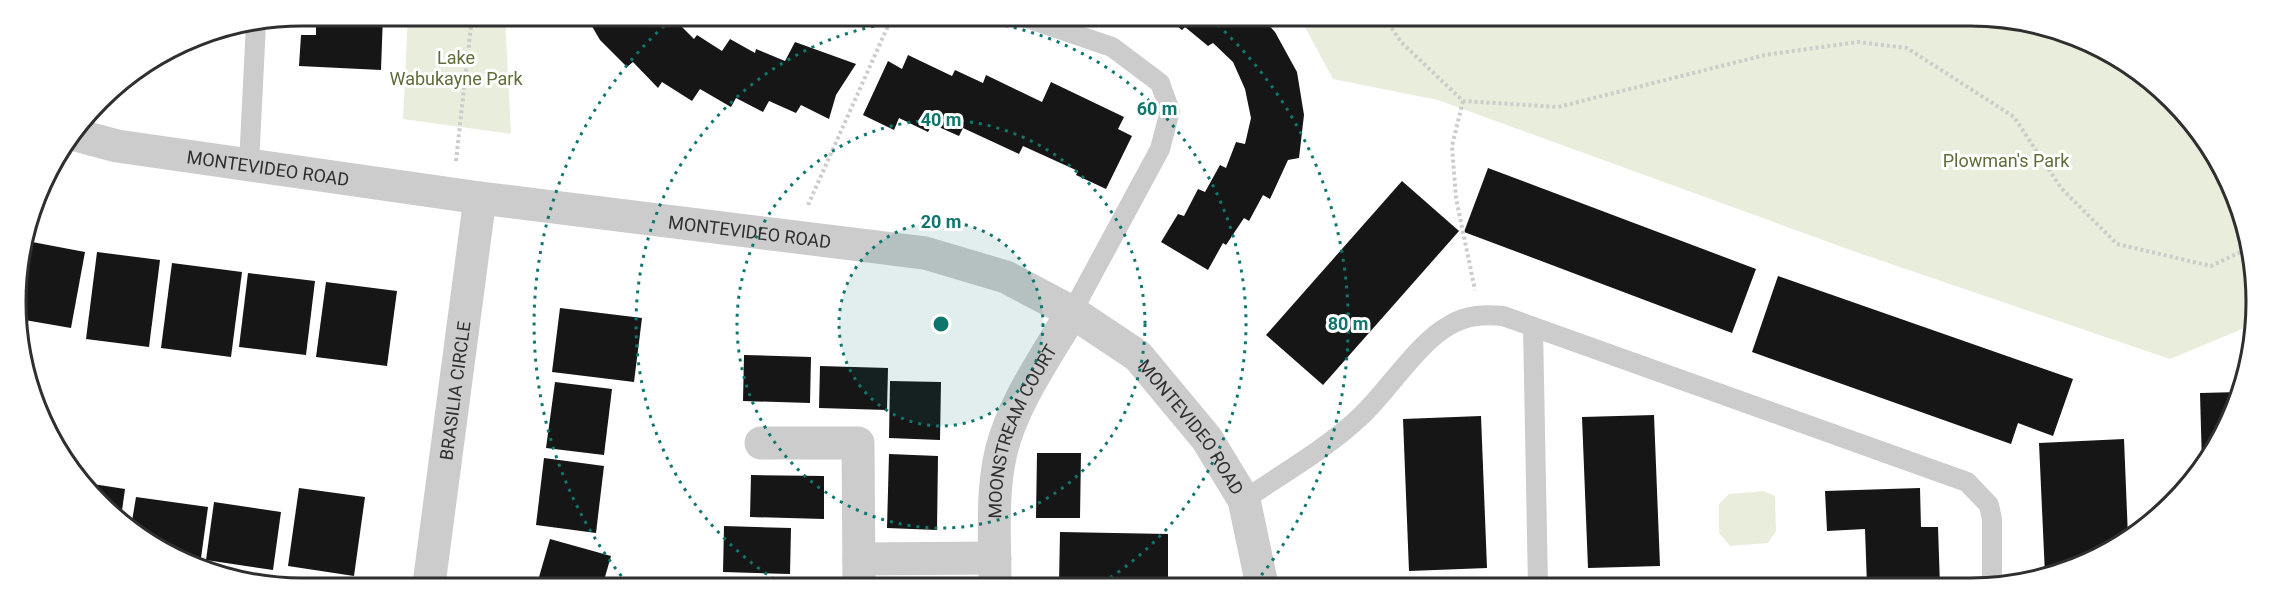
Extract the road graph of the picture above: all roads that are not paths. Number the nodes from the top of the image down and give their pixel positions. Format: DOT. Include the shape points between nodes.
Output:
graph roads {
  1 [pos="1051,26"];
  2 [pos="256,30"];
  3 [pos="81,136"];
  4 [pos="249,164"];
  5 [pos="466,196"];
  6 [pos="1072,312"];
  7 [pos="1533,327"];
  8 [pos="761,443"];
  9 [pos="1244,500"];
  10 [pos="995,571"];
  11 [pos="859,572"];
  12 [pos="430,578"];
  13 [pos="1261,578"];
  14 [pos="1538,578"];
  15 [pos="1992,578"];
  1 -- 6 [label="lane" via="1112,46 1160,83 1170,111 1160,149"];
  2 -- 4 [label="lane"];
  3 -- 4 [label="street, MONTEVIDEO ROAD" via="117,146"];
  4 -- 5 [label="street, MONTEVIDEO ROAD"];
  5 -- 6 [label="street, MONTEVIDEO ROAD" via="926,253 1006,277"];
  5 -- 12 [label="street, BRASILIA CIRCLE"];
  6 -- 9 [label="street, MONTEVIDEO ROAD" via="1138,356 1207,439"];
  6 -- 10 [label="street, MOONSTREAM COURT" via="1013,416 1002,451 996,486"];
  7 -- 9 [label="lane" via="1503,316 1480,315 1439,331 1360,417"];
  7 -- 14 [label="lane"];
  7 -- 15 [label="lane" via="1967,482 1979,492 1990,512"];
  8 -- 11 [label="street, MOONSTREAM COURT" via="858,443"];
  9 -- 13 [label="street, MONTEVIDEO ROAD"];
  10 -- 11 [label="street, MOONSTREAM COURT"];
}
